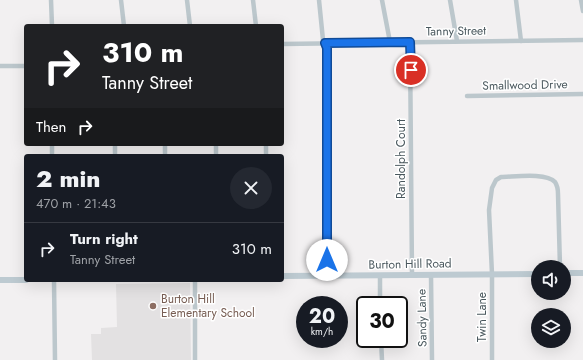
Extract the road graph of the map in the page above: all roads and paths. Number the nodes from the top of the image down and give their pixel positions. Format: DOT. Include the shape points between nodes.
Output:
graph roads {
  1 [pos="51,0"];
  2 [pos="121,0"];
  3 [pos="187,0"];
  4 [pos="254,0"];
  5 [pos="319,0"];
  6 [pos="382,0"];
  7 [pos="450,0"];
  8 [pos="516,0"];
  9 [pos="581,0"];
  10 [pos="583,12"];
  11 [pos="52,24"];
  12 [pos="124,24"];
  13 [pos="190,24"];
  14 [pos="256,24"];
  15 [pos="583,40"];
  16 [pos="457,41"];
  17 [pos="521,41"];
  18 [pos="390,42"];
  19 [pos="410,42"];
  20 [pos="325,43"];
  21 [pos="284,44"];
  22 [pos="0,66"];
  23 [pos="24,66"];
  24 [pos="583,94"];
  25 [pos="467,96"];
  26 [pos="560,260"];
  27 [pos="571,273"];
  28 [pos="583,273"];
  29 [pos="492,274"];
  30 [pos="531,274"];
  31 [pos="412,275"];
  32 [pos="431,275"];
  33 [pos="284,276"];
  34 [pos="327,276"];
  35 [pos="380,276"];
  36 [pos="0,280"];
  37 [pos="24,280"];
  38 [pos="54,282"];
  39 [pos="195,282"];
  40 [pos="380,296"];
  41 [pos="381,348"];
  42 [pos="55,360"];
  43 [pos="195,360"];
  44 [pos="382,360"];
  45 [pos="432,360"];
  46 [pos="492,360"];
  1 -- 11 [label="street"];
  2 -- 12 [label="street"];
  3 -- 13 [label="street"];
  4 -- 14 [label="street"];
  5 -- 20 [label="street"];
  6 -- 18 [label="street"];
  7 -- 16 [label="street"];
  8 -- 17 [label="street"];
  9 -- 10 [label="street"];
  15 -- 17 [label="street, Tanny Street"];
  16 -- 17 [label="street, Tanny Street"];
  16 -- 19 [label="street, Tanny Street"];
  18 -- 19 [label="street, Tanny Street"];
  18 -- 20 [label="street, Tanny Street"];
  19 -- 31 [label="street, Randolph Court"];
  20 -- 21 [label="street, Tanny Street"];
  20 -- 34 [label="street"];
  22 -- 23 [label="street"];
  24 -- 25 [label="street, Smallwood Drive"];
  26 -- 29 [label="street, Twin Lane" via="556,183 542,177 501,177 492,188 489,210"];
  27 -- 28 [label="street"];
  29 -- 30 [label="street, Burton Hill Road"];
  29 -- 32 [label="street, Burton Hill Road"];
  29 -- 46 [label="street, Twin Lane"];
  31 -- 32 [label="street, Burton Hill Road"];
  31 -- 35 [label="street, Burton Hill Road"];
  32 -- 45 [label="street, Sandy Lane"];
  33 -- 34 [label="street, Burton Hill Road"];
  34 -- 35 [label="street, Burton Hill Road"];
  35 -- 40 [label="street"];
  36 -- 37 [label="street"];
  38 -- 42 [label="street"];
  39 -- 43 [label="street"];
  41 -- 44 [label="street"];
}
